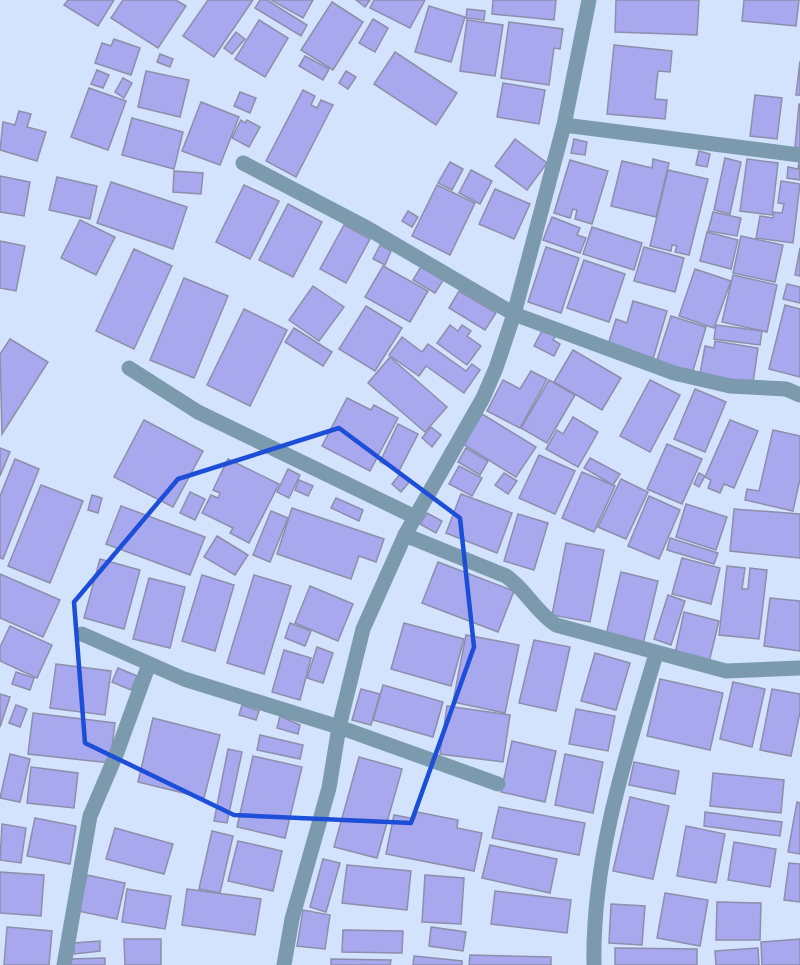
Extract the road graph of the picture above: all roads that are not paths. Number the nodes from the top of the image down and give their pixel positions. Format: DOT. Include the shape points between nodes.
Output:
graph roads {
  1 [pos="588,0"];
  2 [pos="564,125"];
  3 [pos="800,155"];
  4 [pos="243,163"];
  5 [pos="514,314"];
  6 [pos="129,368"];
  7 [pos="800,395"];
  8 [pos="416,517"];
  9 [pos="405,535"];
  10 [pos="82,634"];
  11 [pos="656,654"];
  12 [pos="149,664"];
  13 [pos="800,668"];
  14 [pos="339,727"];
  15 [pos="498,784"];
  16 [pos="64,965"];
  17 [pos="284,965"];
  18 [pos="594,965"];
  1 -- 2 [label="street"];
  2 -- 3 [label="street"];
  2 -- 5 [label="street"];
  4 -- 5 [label="street" via="367,228"];
  5 -- 7 [label="street" via="674,374 730,386 786,389"];
  5 -- 8 [label="street" via="483,398"];
  6 -- 8 [label="street" via="198,412"];
  8 -- 9 [label="street"];
  9 -- 11 [label="street" via="506,576 520,586 544,618 556,625"];
  9 -- 14 [label="street" via="363,629"];
  10 -- 12 [label="street"];
  11 -- 13 [label="street" via="726,671"];
  11 -- 18 [label="street" via="621,771 607,835"];
  12 -- 14 [label="street" via="184,679"];
  12 -- 16 [label="street" via="90,816"];
  14 -- 15 [label="street"];
  14 -- 17 [label="street" via="329,788 292,919"];
}
